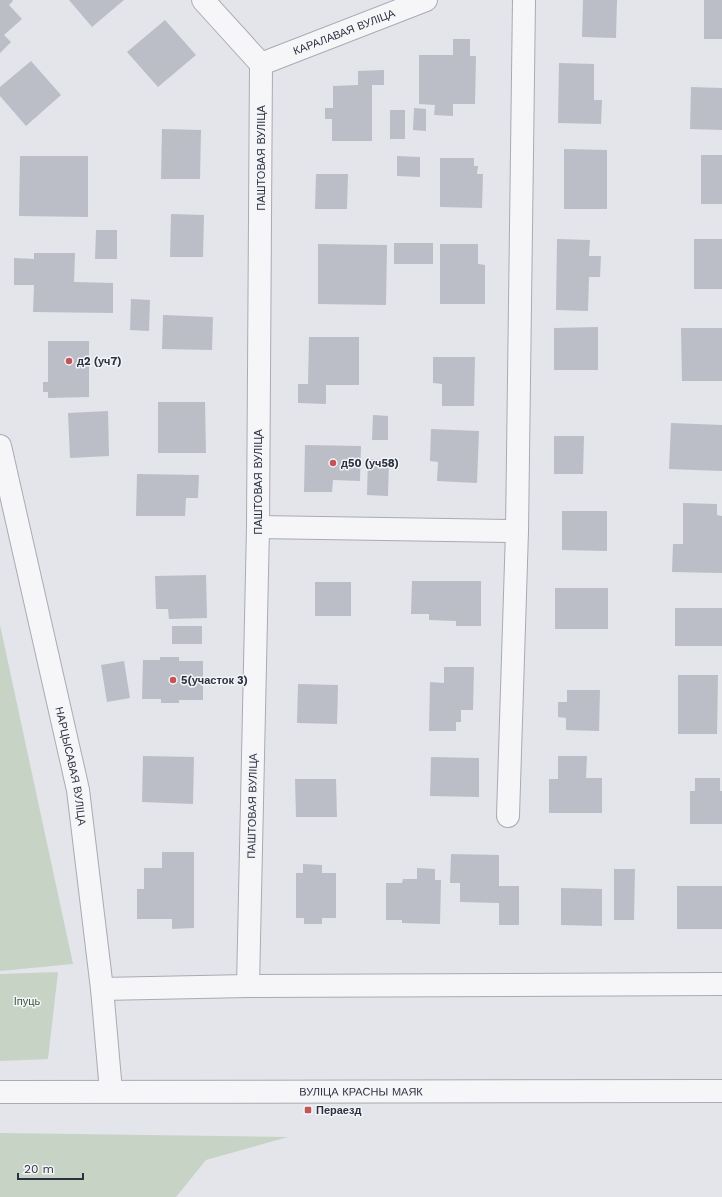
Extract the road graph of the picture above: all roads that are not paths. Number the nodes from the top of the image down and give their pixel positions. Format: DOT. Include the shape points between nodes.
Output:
graph roads {
  1 [pos="203,0"];
  2 [pos="426,0"];
  3 [pos="524,0"];
  4 [pos="261,64"];
  5 [pos="0,446"];
  6 [pos="258,527"];
  7 [pos="518,531"];
  8 [pos="508,816"];
  9 [pos="722,984"];
  10 [pos="248,986"];
  11 [pos="102,989"];
  12 [pos="111,1091"];
  13 [pos="722,1091"];
  14 [pos="0,1092"];
  1 -- 4 [label="street"];
  2 -- 4 [label="street, КАРАЛАВАЯ ВУЛІЦА"];
  3 -- 7 [label="street"];
  4 -- 6 [label="street, ПАШТОВАЯ ВУЛІЦА"];
  5 -- 11 [label="street, НАРЦЫСАВАЯ ВУЛІЦА" via="78,790"];
  6 -- 7 [label="street"];
  6 -- 10 [label="street, ПАШТОВАЯ ВУЛІЦА"];
  7 -- 8 [label="street"];
  9 -- 10 [label="street"];
  10 -- 11 [label="street"];
  11 -- 12 [label="street, НАРЦЫСАВАЯ ВУЛІЦА"];
  12 -- 13 [label="street, ВУЛІЦА КРАСНЫ МАЯК"];
  12 -- 14 [label="street, ВУЛІЦА КРАСНЫ МАЯК"];
}
